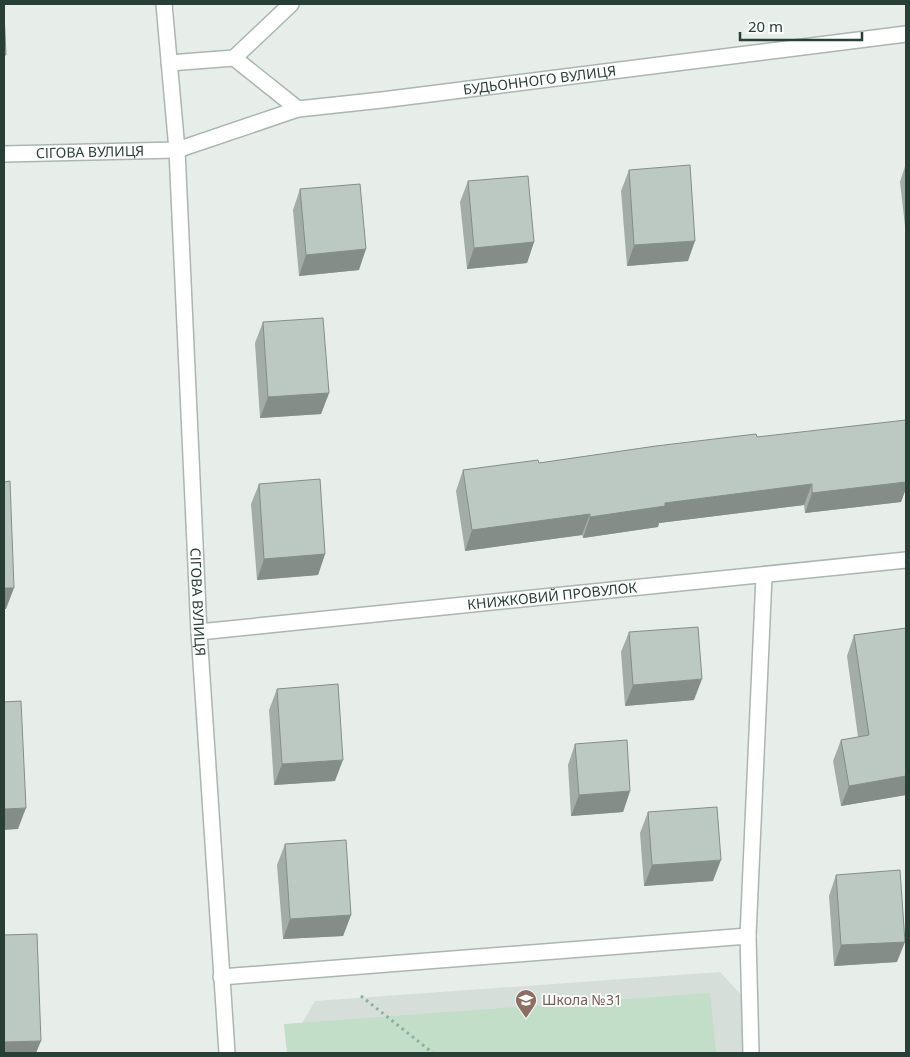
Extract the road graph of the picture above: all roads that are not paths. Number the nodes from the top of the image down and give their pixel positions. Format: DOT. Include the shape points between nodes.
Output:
graph roads {
  1 [pos="164,4"];
  2 [pos="291,4"];
  3 [pos="906,34"];
  4 [pos="234,58"];
  5 [pos="169,63"];
  6 [pos="298,109"];
  7 [pos="177,150"];
  8 [pos="4,154"];
  9 [pos="906,560"];
  10 [pos="764,576"];
  11 [pos="199,632"];
  12 [pos="748,936"];
  13 [pos="220,976"];
  14 [pos="226,1053"];
  15 [pos="751,1053"];
  1 -- 5 [label="street, СІГОВА ВУЛИЦЯ"];
  2 -- 4 [label="street"];
  3 -- 6 [label="street, БУДЬОННОГО ВУЛИЦЯ"];
  4 -- 5 [label="street"];
  4 -- 6 [label="street"];
  5 -- 7 [label="street, СІГОВА ВУЛИЦЯ"];
  6 -- 7 [label="street, БУДЬОННОГО ВУЛИЦЯ"];
  7 -- 8 [label="street, СІГОВА ВУЛИЦЯ"];
  7 -- 11 [label="street, СІГОВА ВУЛИЦЯ"];
  9 -- 10 [label="street, КНИЖКОВИЙ ПРОВУЛОК"];
  10 -- 11 [label="street, КНИЖКОВИЙ ПРОВУЛОК"];
  10 -- 12 [label="street"];
  11 -- 13 [label="street, СІГОВА ВУЛИЦЯ"];
  12 -- 13 [label="street"];
  12 -- 15 [label="street"];
  13 -- 14 [label="street, СІГОВА ВУЛИЦЯ"];
}
